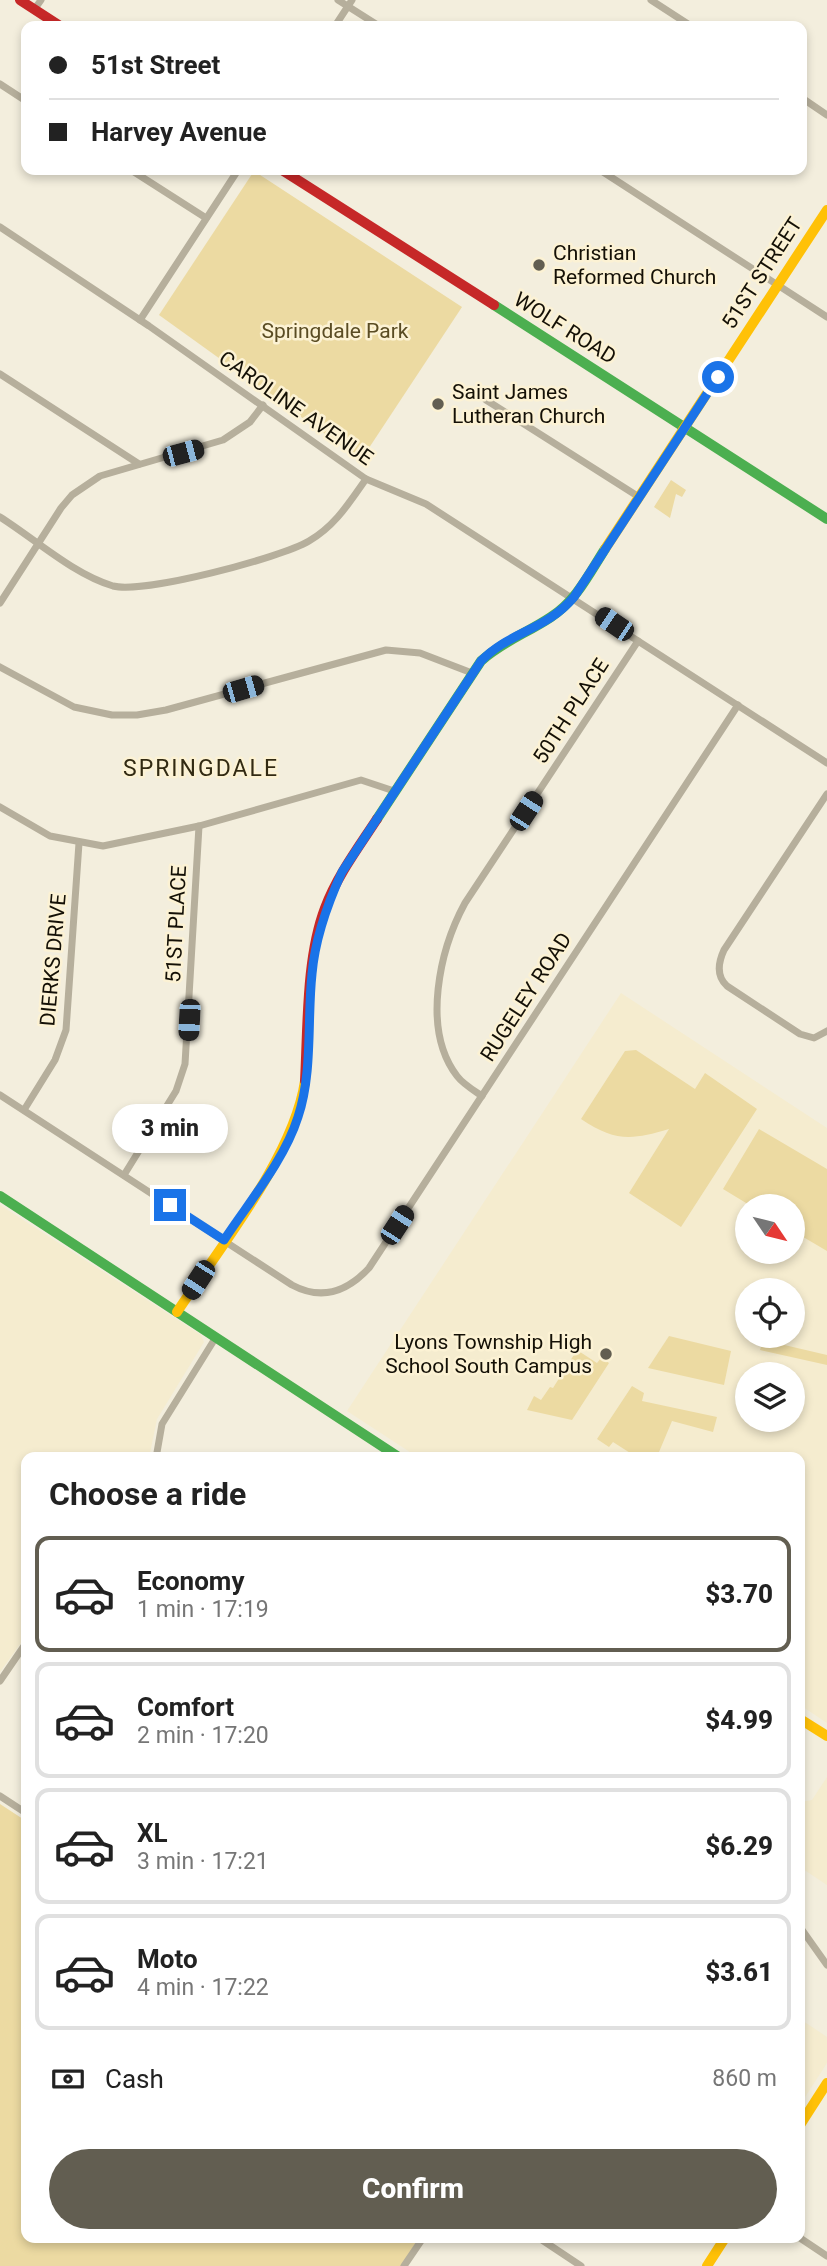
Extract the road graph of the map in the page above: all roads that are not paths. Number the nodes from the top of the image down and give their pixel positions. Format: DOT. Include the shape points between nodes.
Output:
graph roads {
  1 [pos="20,0"];
  2 [pos="41,0"];
  3 [pos="338,0"];
  4 [pos="650,0"];
  5 [pos="350,3"];
  6 [pos="34,10"];
  7 [pos="52,21"];
  8 [pos="338,21"];
  9 [pos="373,21"];
  10 [pos="683,21"];
  11 [pos="0,84"];
  12 [pos="21,98"];
  13 [pos="807,101"];
  14 [pos="827,115"];
  15 [pos="139,175"];
  16 [pos="235,175"];
  17 [pos="290,175"];
  18 [pos="608,175"];
  19 [pos="827,210"];
  20 [pos="206,218"];
  21 [pos="0,227"];
  22 [pos="777,285"];
  23 [pos="827,317"];
  24 [pos="140,320"];
  25 [pos="0,374"];
  26 [pos="485,400"];
  27 [pos="263,405"];
  28 [pos="686,427"];
  29 [pos="139,464"];
  30 [pos="366,479"];
  31 [pos="639,497"];
  32 [pos="0,517"];
  33 [pos="827,519"];
  34 [pos="39,542"];
  35 [pos="574,597"];
  36 [pos="0,603"];
  37 [pos="638,641"];
  38 [pos="0,667"];
  39 [pos="472,673"];
  40 [pos="738,705"];
  41 [pos="827,763"];
  42 [pos="394,791"];
  43 [pos="827,794"];
  44 [pos="0,807"];
  45 [pos="199,826"];
  46 [pos="79,844"];
  47 [pos="827,1031"];
  48 [pos="0,1095"];
  49 [pos="482,1096"];
  50 [pos="24,1110"];
  51 [pos="124,1175"];
  52 [pos="0,1196"];
  53 [pos="224,1240"];
  54 [pos="177,1312"];
  55 [pos="216,1338"];
  56 [pos="157,1452"];
  57 [pos="388,1452"];
  58 [pos="21,1652"];
  59 [pos="0,1681"];
  60 [pos="805,1722"];
  61 [pos="827,1737"];
  62 [pos="0,1796"];
  63 [pos="21,1810"];
  64 [pos="805,1934"];
  65 [pos="827,1965"];
  66 [pos="827,2083"];
  67 [pos="805,2117"];
  68 [pos="805,2241"];
  69 [pos="420,2243"];
  70 [pos="546,2243"];
  71 [pos="722,2243"];
  72 [pos="827,2256"];
  73 [pos="404,2266"];
  74 [pos="581,2266"];
  75 [pos="707,2266"];
  1 -- 6 [label="street"];
  2 -- 6 [label="street"];
  3 -- 5 [label="street"];
  4 -- 10 [label="street"];
  5 -- 8 [label="street"];
  5 -- 9 [label="street"];
  6 -- 7 [label="street"];
  11 -- 12 [label="street"];
  13 -- 14 [label="street"];
  15 -- 20 [label="street"];
  16 -- 20 [label="street"];
  17 -- 28 [label="street, WOLF ROAD"];
  18 -- 22 [label="street"];
  19 -- 22 [label="street, 51ST STREET"];
  20 -- 24 [label="street"];
  21 -- 24 [label="street, CAROLINE AVENUE"];
  22 -- 23 [label="street"];
  22 -- 28 [label="street, 51ST STREET"];
  24 -- 27 [label="street, CAROLINE AVENUE"];
  25 -- 29 [label="street"];
  26 -- 31 [label="street"];
  27 -- 29 [label="street" via="250,422 223,440"];
  27 -- 30 [label="street, CAROLINE AVENUE"];
  28 -- 31 [label="street, 51ST STREET"];
  28 -- 33 [label="street, WOLF ROAD"];
  29 -- 34 [label="street" via="83,485"];
  30 -- 34 [label="street" via="338,518 308,542 221,570 147,587 130,589 100,581"];
  30 -- 35 [label="street, CAROLINE AVENUE" via="426,504"];
  31 -- 35 [label="street, 51ST STREET"];
  32 -- 34 [label="street"];
  34 -- 36 [label="street"];
  35 -- 37 [label="street, CAROLINE AVENUE"];
  35 -- 39 [label="street, 51ST STREET" via="542,626 499,644"];
  37 -- 40 [label="street, CAROLINE AVENUE"];
  37 -- 49 [label="street, 50TH PLACE" via="465,903 446,942 437,1005 444,1050 457,1076"];
  38 -- 39 [label="street" via="74,707 113,715 166,710 386,650 420,653"];
  39 -- 42 [label="street, 51ST STREET"];
  40 -- 41 [label="street, CAROLINE AVENUE"];
  40 -- 49 [label="street, RUGELEY ROAD"];
  42 -- 45 [label="street" via="361,780"];
  42 -- 53 [label="street, 51ST STREET" via="342,872 324,910 312,971 305,1083 298,1117"];
  43 -- 47 [label="street" via="724,950 718,967 722,982 800,1034 814,1038"];
  44 -- 46 [label="street" via="50,836"];
  45 -- 46 [label="street" via="121,843"];
  45 -- 51 [label="street, 51ST PLACE" via="185,1064 172,1098"];
  46 -- 50 [label="street, DIERKS DRIVE" via="66,1030 55,1060"];
  48 -- 50 [label="street"];
  49 -- 53 [label="street, RUGELEY ROAD" via="369,1268 351,1285 331,1293 302,1290"];
  50 -- 51 [label="street"];
  51 -- 53 [label="street"];
  52 -- 54 [label="street"];
  53 -- 54 [label="street, 51ST STREET"];
  54 -- 55 [label="street"];
  55 -- 56 [label="street" via="162,1424"];
  55 -- 57 [label="street"];
  58 -- 59 [label="street"];
  60 -- 61 [label="street"];
  62 -- 63 [label="street"];
  64 -- 65 [label="street"];
  66 -- 67 [label="street"];
  68 -- 72 [label="street"];
  69 -- 73 [label="street"];
  70 -- 74 [label="street"];
  71 -- 75 [label="street"];
}
